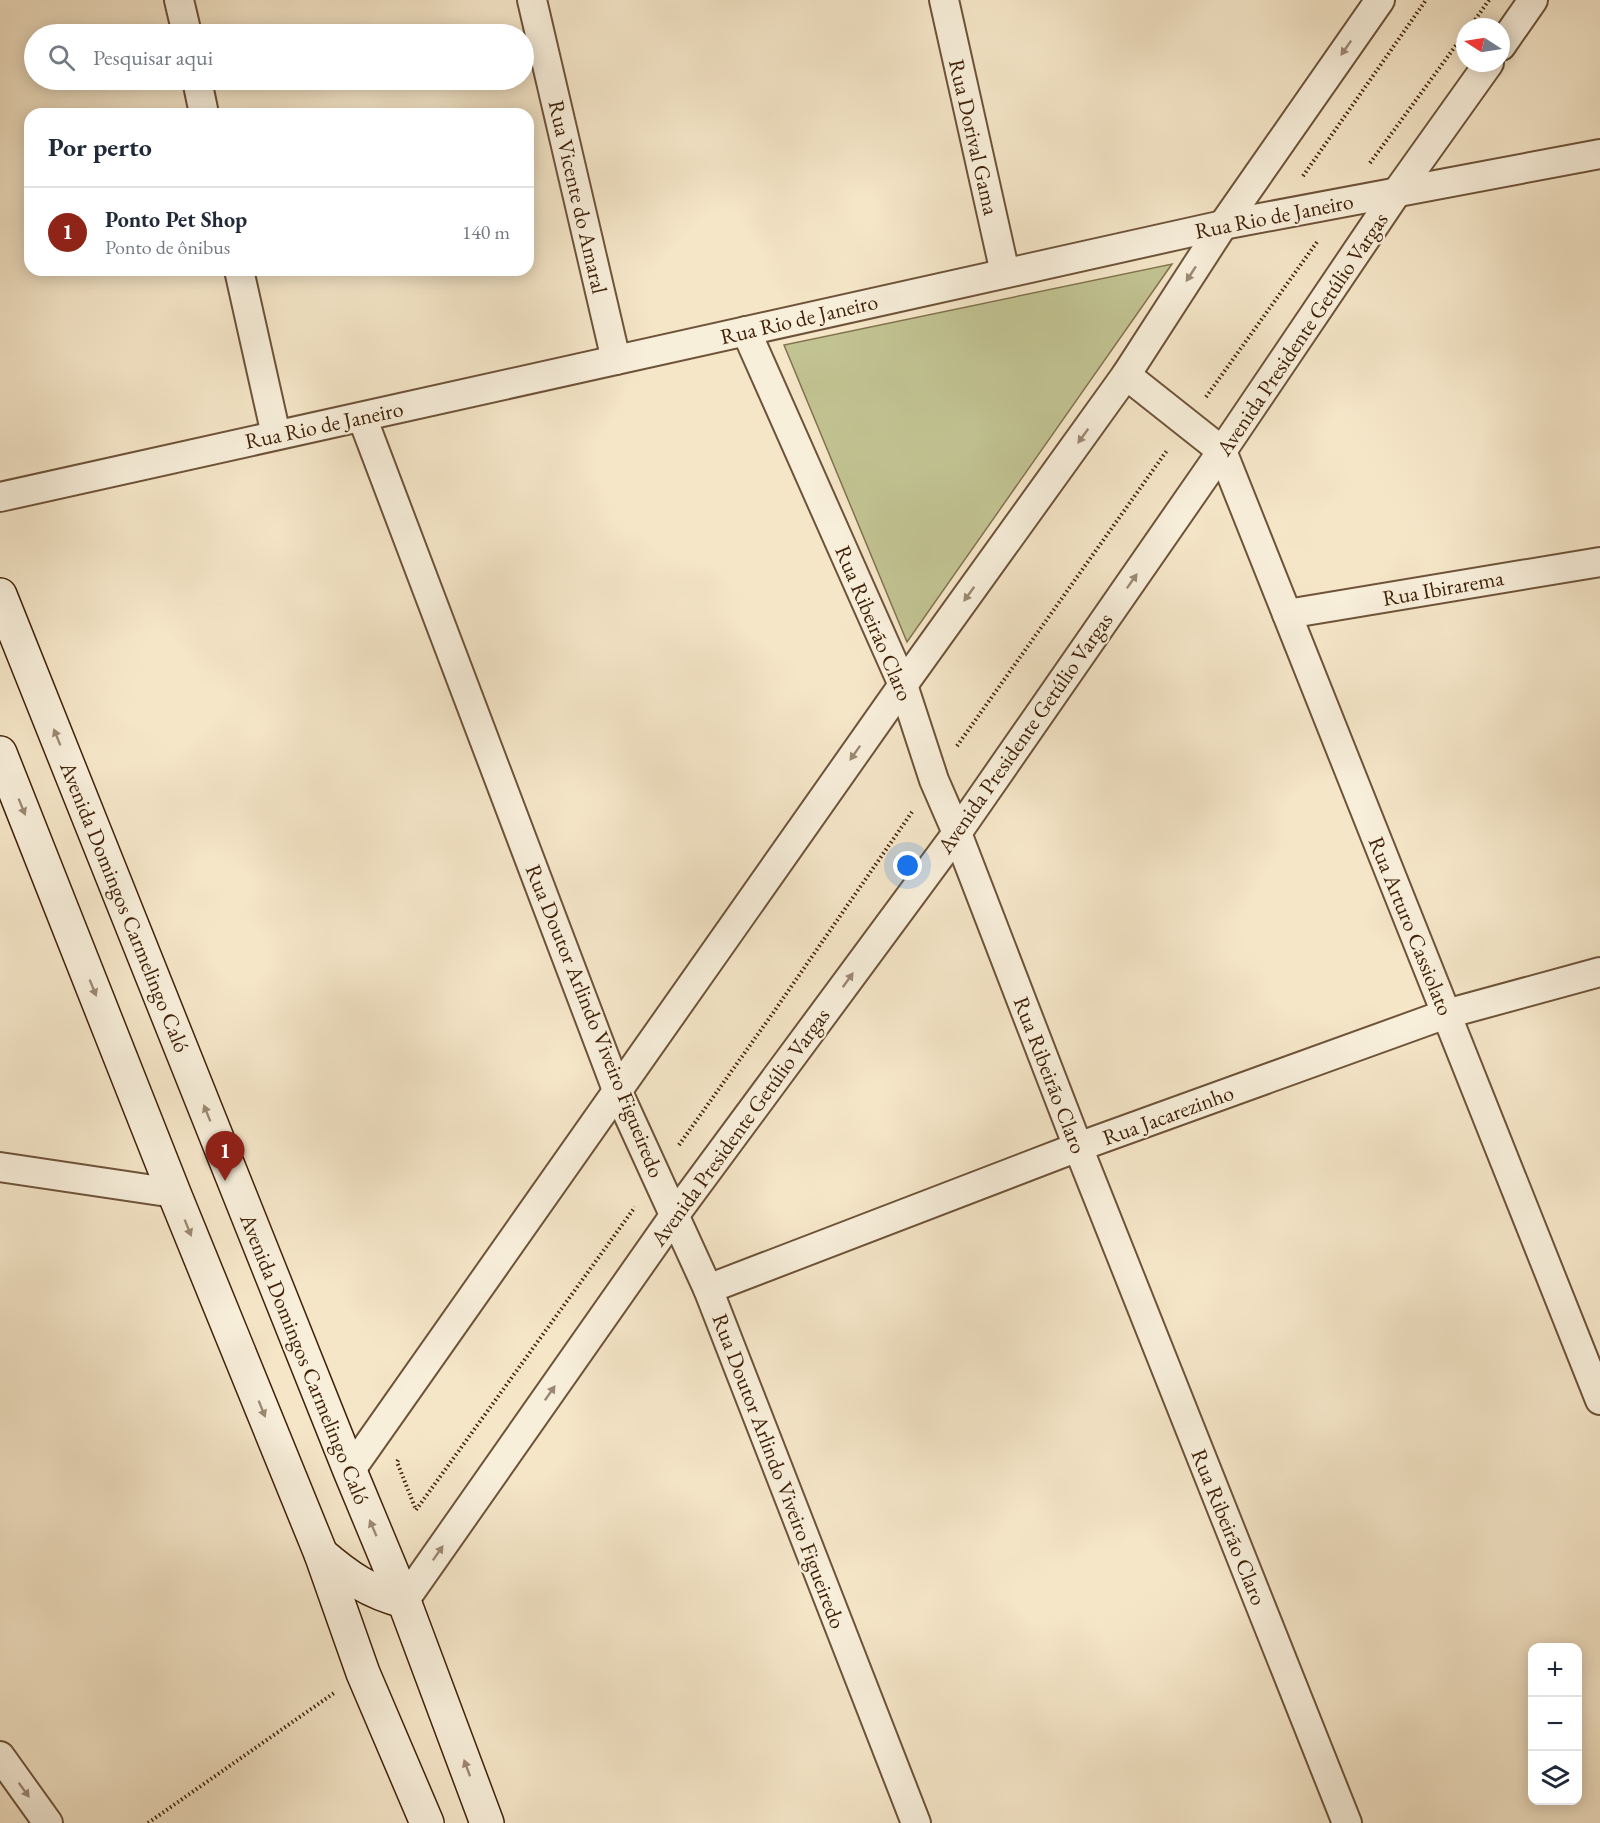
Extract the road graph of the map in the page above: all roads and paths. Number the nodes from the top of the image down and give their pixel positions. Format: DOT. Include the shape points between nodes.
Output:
graph roads {
  1 [pos="179,0"];
  2 [pos="532,0"];
  3 [pos="944,0"];
  4 [pos="1489,0"];
  5 [pos="1533,0"];
  6 [pos="1371,6"];
  7 [pos="1476,18"];
  8 [pos="185,24"];
  9 [pos="1510,33"];
  10 [pos="1483,72"];
  11 [pos="199,90"];
  12 [pos="203,108"];
  13 [pos="1600,154"];
  14 [pos="1397,192"];
  15 [pos="1223,225"];
  16 [pos="1005,273"];
  17 [pos="240,276"];
  18 [pos="746,331"];
  19 [pos="616,360"];
  20 [pos="1126,375"];
  21 [pos="362,417"];
  22 [pos="276,435"];
  23 [pos="1222,451"];
  24 [pos="0,497"];
  25 [pos="1600,562"];
  26 [pos="0,595"];
  27 [pos="1287,614"];
  28 [pos="903,685"];
  29 [pos="0,753"];
  30 [pos="957,833"];
  31 [pos="1600,972"];
  32 [pos="1446,1014"];
  33 [pos="617,1090"];
  34 [pos="1078,1147"];
  35 [pos="0,1167"];
  36 [pos="174,1193"];
  37 [pos="674,1215"];
  38 [pos="708,1289"];
  39 [pos="1600,1400"];
  40 [pos="350,1471"];
  41 [pos="321,1554"];
  42 [pos="404,1601"];
  43 [pos="363,1672"];
  44 [pos="0,1756"];
  45 [pos="48,1823"];
  46 [pos="148,1823"];
  47 [pos="427,1823"];
  48 [pos="487,1823"];
  49 [pos="916,1823"];
  50 [pos="1347,1823"];
  1 -- 8 [label="street"];
  2 -- 19 [label="street, Rua Vicente do Amaral"];
  3 -- 16 [label="street, Rua Dorival Gama"];
  4 -- 7 [label="path"];
  5 -- 9 [label="street"];
  6 -- 15 [label="street, one-way"];
  10 -- 14 [label="street, Avenida Presidente Getúlio Vargas"];
  11 -- 12 [label="street"];
  13 -- 14 [label="street, Rua Rio de Janeiro"];
  14 -- 15 [label="street, Rua Rio de Janeiro"];
  14 -- 23 [label="street, Avenida Presidente Getúlio Vargas"];
  15 -- 16 [label="street, Rua Rio de Janeiro"];
  15 -- 20 [label="street, one-way"];
  16 -- 18 [label="street, Rua Rio de Janeiro"];
  17 -- 22 [label="street"];
  18 -- 19 [label="street, Rua Rio de Janeiro"];
  18 -- 28 [label="street, Rua Ribeirão Claro"];
  19 -- 21 [label="street, Rua Rio de Janeiro"];
  20 -- 23 [label="street"];
  20 -- 28 [label="street, one-way"];
  21 -- 22 [label="street, Rua Rio de Janeiro"];
  21 -- 33 [label="street, Rua Doutor Arlindo Viveiro Figueiredo"];
  22 -- 24 [label="street, Rua Rio de Janeiro"];
  23 -- 27 [label="street, Rua Arturo Cassiolato"];
  30 -- 23 [label="street, Avenida Presidente Getúlio Vargas, one-way"];
  25 -- 27 [label="street, Rua Ibirarema"];
  40 -- 26 [label="street, Avenida Domingos Carmelingo Caló, one-way"];
  27 -- 32 [label="street, Rua Arturo Cassiolato"];
  28 -- 30 [label="street, Rua Ribeirão Claro" via="934,780"];
  28 -- 33 [label="street, one-way"];
  29 -- 36 [label="street, one-way"];
  30 -- 34 [label="street, Rua Ribeirão Claro"];
  37 -- 30 [label="street, Avenida Presidente Getúlio Vargas, one-way"];
  31 -- 32 [label="street, Rua Jacarezinho"];
  32 -- 34 [label="street, Rua Jacarezinho"];
  32 -- 39 [label="street, Rua Arturo Cassiolato"];
  33 -- 37 [label="street, Rua Doutor Arlindo Viveiro Figueiredo"];
  33 -- 40 [label="street"];
  34 -- 38 [label="street, Rua Jacarezinho"];
  34 -- 50 [label="street, Rua Ribeirão Claro"];
  35 -- 36 [label="street"];
  36 -- 41 [label="street, one-way"];
  37 -- 38 [label="street, Rua Doutor Arlindo Viveiro Figueiredo"];
  42 -- 37 [label="street, Avenida Presidente Getúlio Vargas, one-way"];
  38 -- 49 [label="street, Rua Doutor Arlindo Viveiro Figueiredo"];
  42 -- 40 [label="street, Avenida Domingos Carmelingo Caló, one-way"];
  41 -- 42 [label="street" via="349,1578"];
  41 -- 43 [label="street"];
  48 -- 42 [label="street, Avenida Domingos Carmelingo Caló, one-way"];
  43 -- 46 [label="path"];
  43 -- 47 [label="street"];
  44 -- 45 [label="street, one-way"];
}
